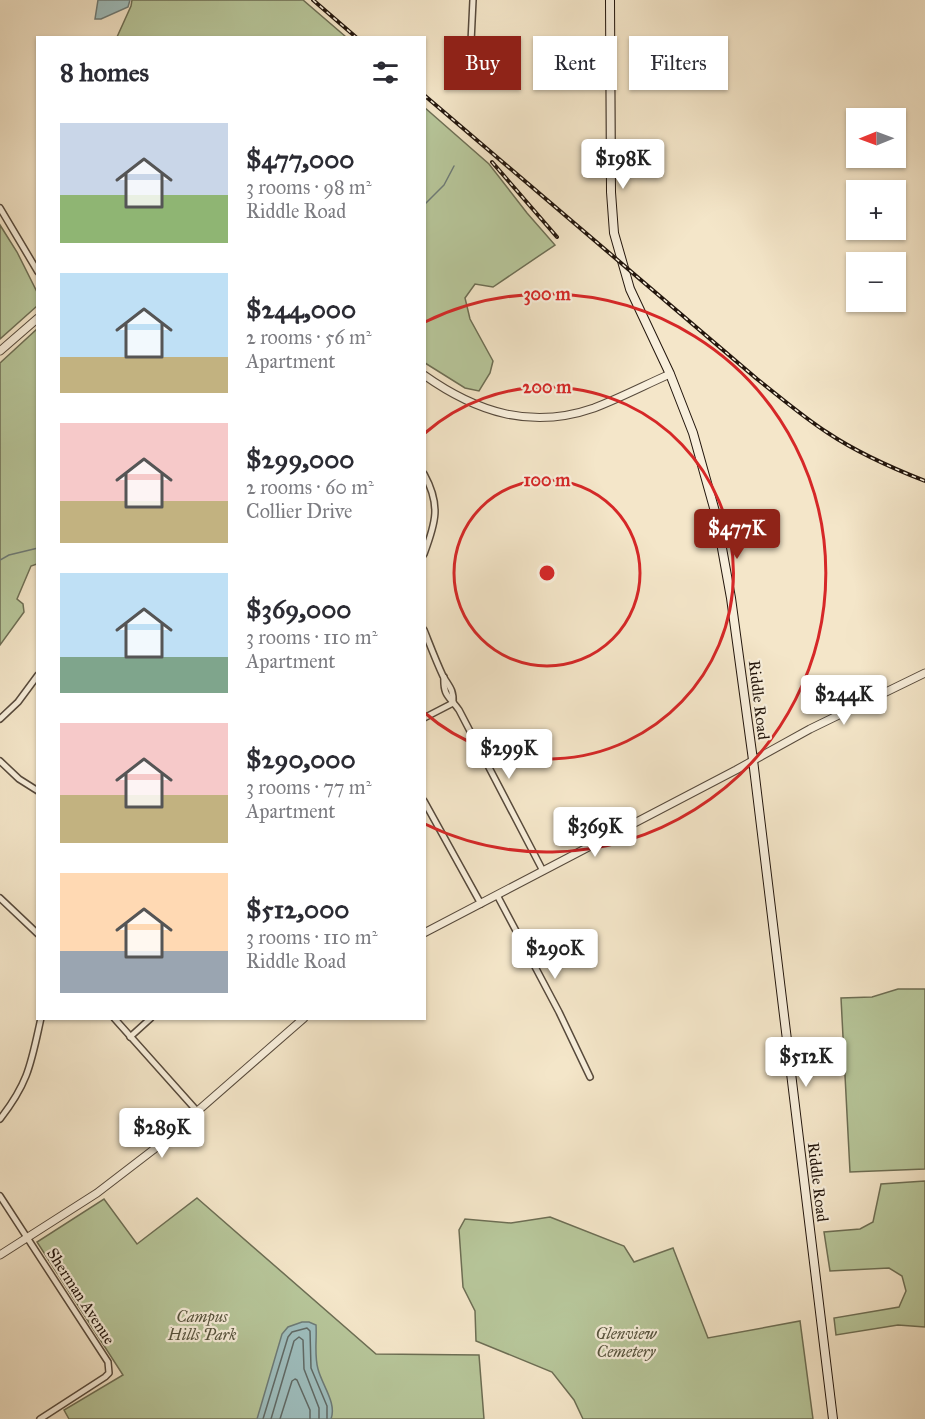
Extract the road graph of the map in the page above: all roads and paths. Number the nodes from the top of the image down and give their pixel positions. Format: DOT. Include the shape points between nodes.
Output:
graph roads {
  1 [pos="473,0"];
  2 [pos="610,0"];
  3 [pos="471,36"];
  4 [pos="0,208"];
  5 [pos="36,269"];
  6 [pos="36,320"];
  7 [pos="0,351"];
  8 [pos="670,374"];
  9 [pos="426,376"];
  10 [pos="426,478"];
  11 [pos="426,549"];
  12 [pos="426,636"];
  13 [pos="925,673"];
  14 [pos="35,683"];
  15 [pos="453,703"];
  16 [pos="426,717"];
  17 [pos="0,719"];
  18 [pos="753,760"];
  19 [pos="0,761"];
  20 [pos="36,790"];
  21 [pos="426,805"];
  22 [pos="543,871"];
  23 [pos="497,895"];
  24 [pos="2,900"];
  25 [pos="481,904"];
  26 [pos="0,907"];
  27 [pos="36,932"];
  28 [pos="426,932"];
  29 [pos="41,1020"];
  30 [pos="116,1020"];
  31 [pos="149,1020"];
  32 [pos="302,1020"];
  33 [pos="130,1037"];
  34 [pos="590,1077"];
  35 [pos="197,1111"];
  36 [pos="0,1118"];
  37 [pos="0,1196"];
  38 [pos="27,1237"];
  39 [pos="0,1255"];
  40 [pos="40,1419"];
  41 [pos="833,1419"];
  1 -- 3 [label="street"];
  2 -- 8 [label="main road, Riddle Road" via="614,233 633,297"];
  4 -- 5 [label="street"];
  6 -- 7 [label="street"];
  8 -- 9 [label="street" via="595,407 540,417 511,415 476,405"];
  8 -- 18 [label="main road, Riddle Road" via="693,433 716,515"];
  10 -- 11 [label="street" via="436,509"];
  12 -- 15 [label="street" via="450,684"];
  13 -- 18 [label="street"];
  14 -- 17 [label="street"];
  15 -- 16 [label="street"];
  15 -- 22 [label="street"];
  18 -- 22 [label="street"];
  18 -- 41 [label="main road, Riddle Road"];
  19 -- 20 [label="street"];
  21 -- 25 [label="street"];
  22 -- 23 [label="street"];
  23 -- 25 [label="street"];
  23 -- 34 [label="street"];
  24 -- 26 [label="street"];
  24 -- 27 [label="street"];
  25 -- 28 [label="street"];
  29 -- 36 [label="street" via="29,1073"];
  30 -- 33 [label="street"];
  31 -- 33 [label="street"];
  32 -- 35 [label="street"];
  33 -- 35 [label="street"];
  35 -- 38 [label="street" via="114,1180"];
  37 -- 38 [label="street, Sherman Avenue"];
  38 -- 39 [label="street"];
  38 -- 40 [label="street, Sherman Avenue" via="109,1368 105,1377"];
}
